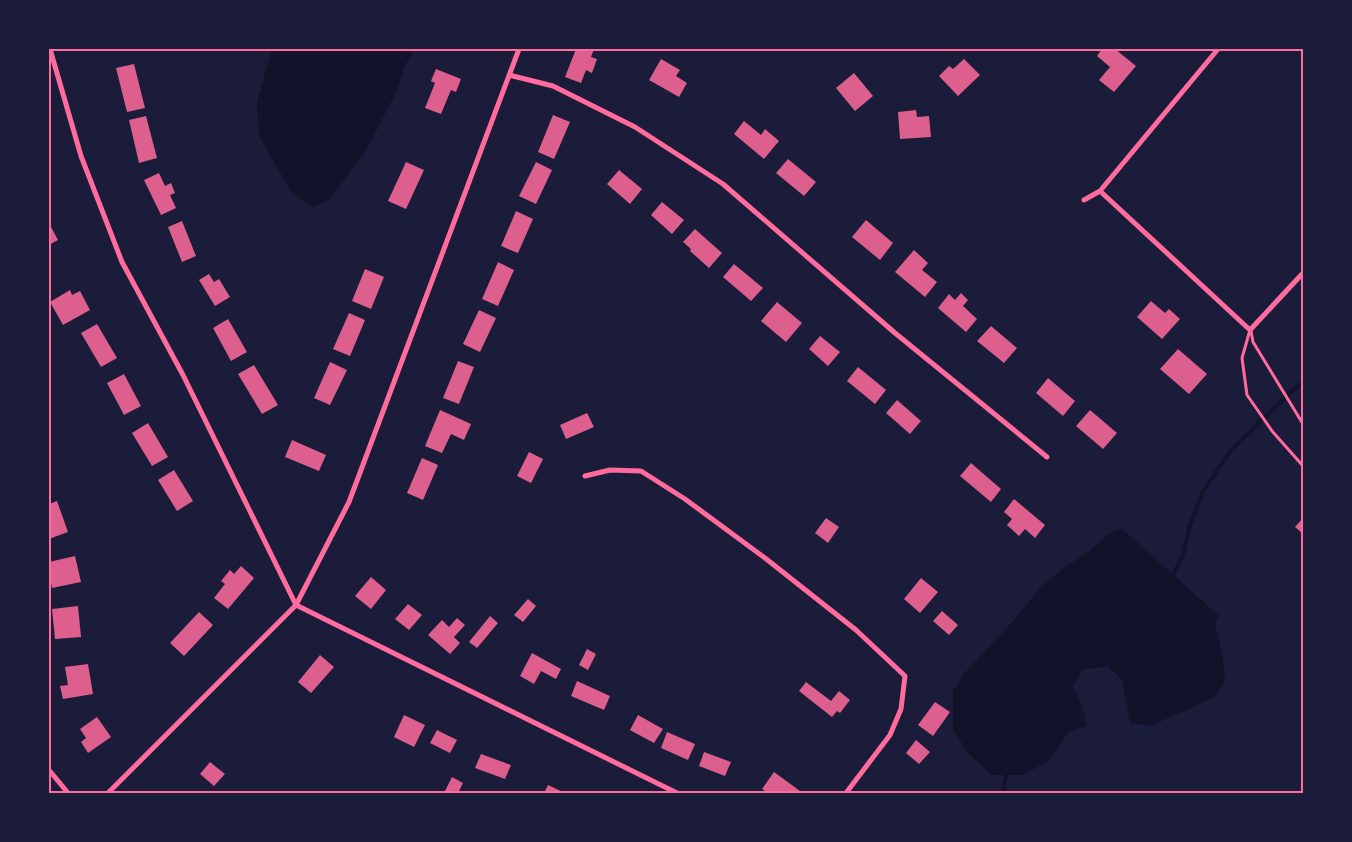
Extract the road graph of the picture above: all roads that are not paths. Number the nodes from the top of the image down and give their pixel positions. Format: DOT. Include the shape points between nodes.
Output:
graph roads {
  1 [pos="50,49"];
  2 [pos="518,49"];
  3 [pos="1218,49"];
  4 [pos="509,75"];
  5 [pos="1100,191"];
  6 [pos="1084,200"];
  7 [pos="1303,273"];
  8 [pos="1250,330"];
  9 [pos="1303,424"];
  10 [pos="1047,457"];
  11 [pos="1303,466"];
  12 [pos="585,476"];
  13 [pos="296,605"];
  14 [pos="49,770"];
  15 [pos="68,793"];
  16 [pos="108,793"];
  17 [pos="677,793"];
  18 [pos="846,793"];
  1 -- 13 [label="street" via="81,156 122,262"];
  2 -- 4 [label="street"];
  3 -- 5 [label="street"];
  4 -- 10 [label="street" via="553,86 635,127 722,184 895,333"];
  4 -- 13 [label="street" via="349,502"];
  5 -- 6 [label="street"];
  5 -- 8 [label="street"];
  7 -- 8 [label="street"];
  8 -- 9 [label="lane" via="1253,342"];
  8 -- 11 [label="lane" via="1242,358 1247,394 1272,432"];
  12 -- 18 [label="street" via="610,470 641,471 765,558 856,630 905,676 901,710 890,734"];
  13 -- 16 [label="street"];
  13 -- 17 [label="street"];
  14 -- 15 [label="street"];
}
